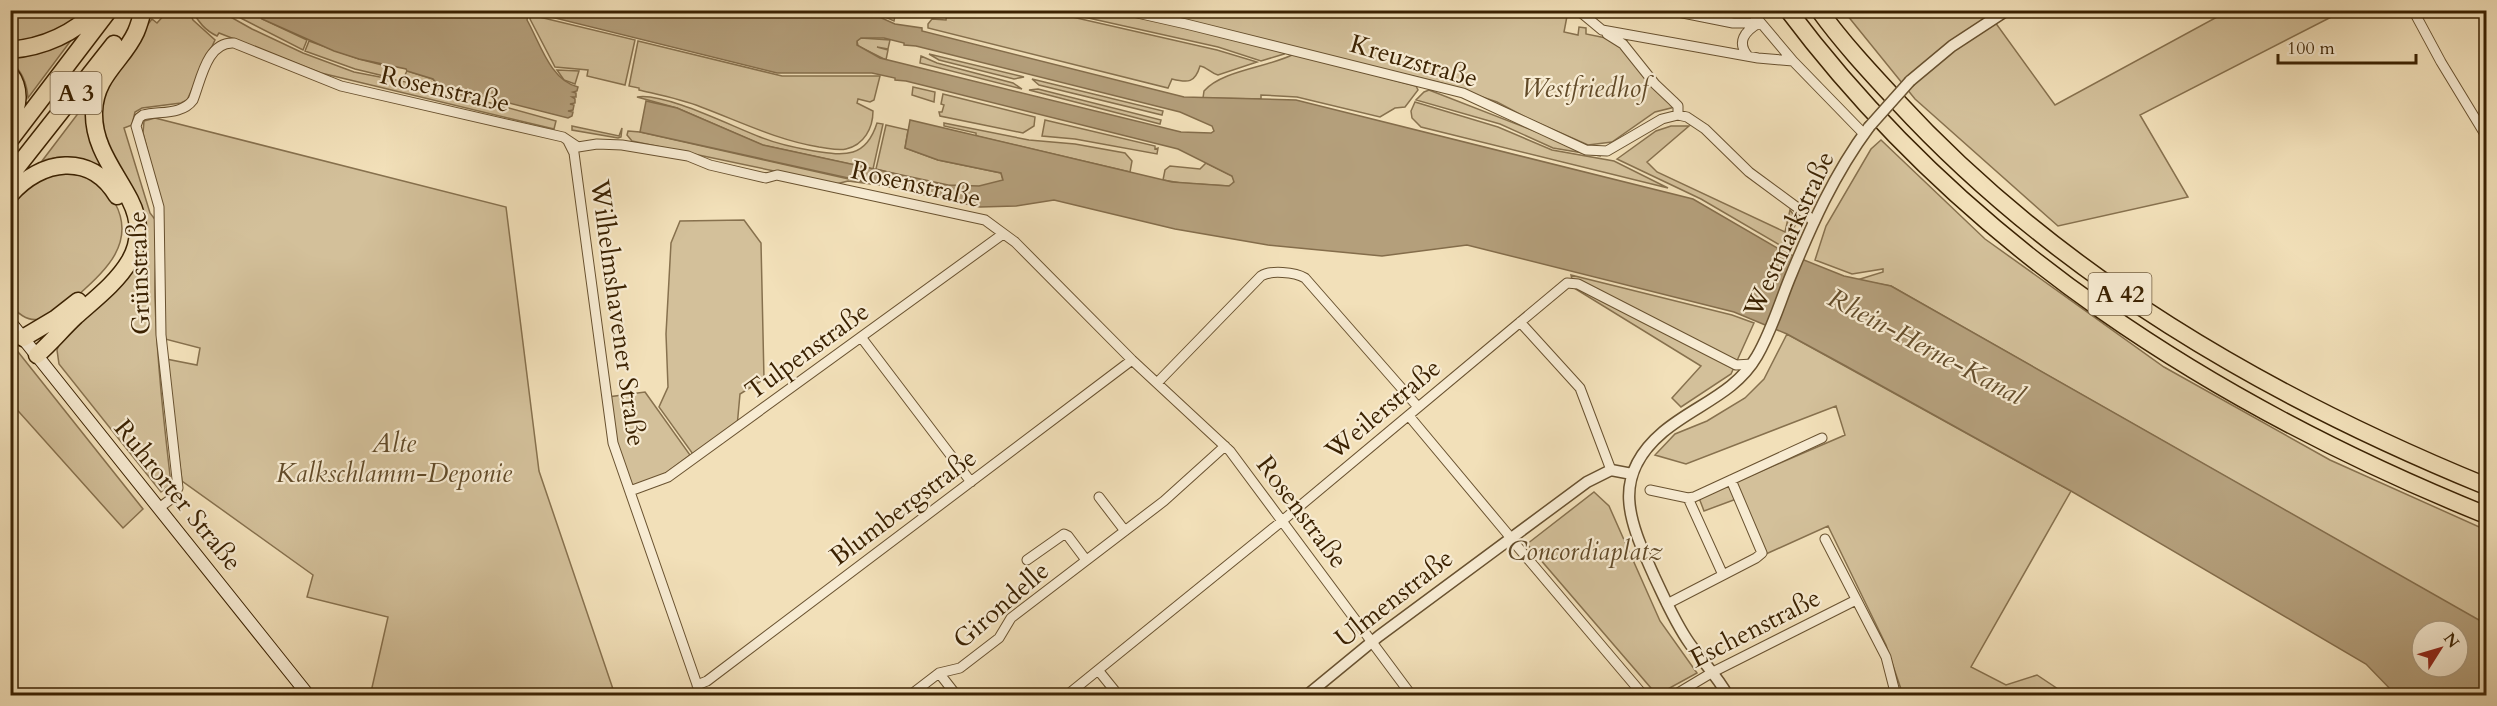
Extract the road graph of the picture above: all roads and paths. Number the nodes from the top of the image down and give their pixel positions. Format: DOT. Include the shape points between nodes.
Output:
graph roads {
  1 [pos="97,10"];
  2 [pos="109,10"];
  3 [pos="142,10"];
  4 [pos="1124,10"];
  5 [pos="1578,10"];
  6 [pos="1668,10"];
  7 [pos="1750,10"];
  8 [pos="1788,10"];
  9 [pos="1819,10"];
  10 [pos="2007,10"];
  11 [pos="2413,10"];
  12 [pos="1992,14"];
  13 [pos="1758,22"];
  14 [pos="1601,30"];
  15 [pos="221,44"];
  16 [pos="10,50"];
  17 [pos="1748,56"];
  18 [pos="1793,62"];
  19 [pos="10,74"];
  20 [pos="1678,115"];
  21 [pos="10,122"];
  22 [pos="2483,124"];
  23 [pos="1866,131"];
  24 [pos="2487,136"];
  25 [pos="10,140"];
  26 [pos="567,140"];
  27 [pos="10,176"];
  28 [pos="10,195"];
  29 [pos="1814,222"];
  30 [pos="1004,234"];
  31 [pos="10,322"];
  32 [pos="1520,322"];
  33 [pos="861,337"];
  34 [pos="23,338"];
  35 [pos="37,355"];
  36 [pos="1132,360"];
  37 [pos="1752,364"];
  38 [pos="1157,383"];
  39 [pos="1418,407"];
  40 [pos="1409,416"];
  41 [pos="1822,438"];
  42 [pos="1225,446"];
  43 [pos="1611,470"];
  44 [pos="1632,474"];
  45 [pos="1731,480"];
  46 [pos="971,482"];
  47 [pos="2487,486"];
  48 [pos="1650,490"];
  49 [pos="630,491"];
  50 [pos="1099,497"];
  51 [pos="1688,498"];
  52 [pos="159,508"];
  53 [pos="2487,515"];
  54 [pos="1282,521"];
  55 [pos="1125,531"];
  56 [pos="1825,539"];
  57 [pos="1514,542"];
  58 [pos="1027,560"];
  59 [pos="1086,560"];
  60 [pos="1723,575"];
  61 [pos="1856,600"];
  62 [pos="1667,604"];
  63 [pos="1373,643"];
  64 [pos="1098,670"];
  65 [pos="1713,672"];
  66 [pos="939,673"];
  67 [pos="698,685"];
  68 [pos="309,696"];
  69 [pos="701,696"];
  70 [pos="909,696"];
  71 [pos="957,696"];
  72 [pos="1066,696"];
  73 [pos="1119,696"];
  74 [pos="1306,696"];
  75 [pos="1412,696"];
  76 [pos="1644,696"];
  77 [pos="1673,696"];
  78 [pos="1728,696"];
  79 [pos="1896,696"];
  1 -- 16 [label="highway" via="73,31 48,42"];
  2 -- 25 [label="highway, A 3"];
  3 -- 27 [label="highway, A 3"];
  3 -- 35 [label="highway" via="135,34 104,78 94,112 101,149 134,211 135,249 122,275"];
  4 -- 20 [label="street, Kreuzstraße" via="1463,93 1586,150 1612,149 1655,123"];
  5 -- 14 [label="street"];
  6 -- 13 [label="street" via="1733,23"];
  7 -- 13 [label="street"];
  8 -- 53 [label="highway, A 42" via="1856,93 1941,181 2014,246 2094,306 2251,403 2379,468"];
  9 -- 47 [label="highway, A 42" via="1875,78 1959,165 2109,287 2180,334 2322,412"];
  10 -- 12 [label="street, Westmarkstraße"];
  11 -- 22 [label="street"];
  12 -- 23 [label="street, Westmarkstraße, bridge" via="1915,77"];
  13 -- 17 [label="street" via="1742,38"];
  13 -- 18 [label="street"];
  14 -- 17 [label="street"];
  14 -- 20 [label="street" via="1623,45 1673,100"];
  15 -- 26 [label="street, Rosenstraße" via="234,43 340,86"];
  15 -- 52 [label="street, Grünstraße" via="213,51 189,105 143,115 136,126 159,207 161,335 178,489"];
  17 -- 18 [label="street"];
  18 -- 23 [label="street"];
  19 -- 21 [label="highway" via="18,102"];
  20 -- 29 [label="street" via="1699,123 1749,172"];
  22 -- 24 [label="street"];
  23 -- 29 [label="street, Westmarkstraße"];
  26 -- 30 [label="street, Rosenstraße" via="578,147 610,144 688,156 766,178 777,175 942,210 985,220"];
  26 -- 49 [label="street, Wilhelmshavener Straße" via="574,153 613,443"];
  28 -- 34 [label="highway" via="48,168 86,168 116,193 126,222 124,251 107,276 55,319"];
  29 -- 37 [label="street, Westmarkstraße"];
  30 -- 33 [label="street, Tulpenstraße"];
  30 -- 36 [label="street, Rosenstraße"];
  31 -- 34 [label="main road, Ruhrorter Straße"];
  32 -- 37 [label="street, Weilerstraße" via="1574,282 1736,365"];
  32 -- 39 [label="street, Weilerstraße"];
  32 -- 43 [label="street" via="1580,388"];
  33 -- 46 [label="street"];
  33 -- 49 [label="street, Tulpenstraße" via="668,477"];
  34 -- 35 [label="main road, Ruhrorter Straße"];
  35 -- 52 [label="main road, Ruhrorter Straße"];
  36 -- 38 [label="street, Rosenstraße"];
  36 -- 46 [label="street, Blumbergstraße"];
  37 -- 44 [label="street" via="1723,393 1663,433"];
  38 -- 39 [label="street" via="1264,273 1299,275"];
  38 -- 42 [label="street, Rosenstraße"];
  39 -- 40 [label="street, Weilerstraße"];
  40 -- 54 [label="street, Weilerstraße"];
  40 -- 57 [label="street"];
  41 -- 45 [label="street"];
  42 -- 54 [label="street, Rosenstraße"];
  42 -- 55 [label="street, Girondelle"];
  43 -- 44 [label="street"];
  43 -- 57 [label="street, Ulmenstraße" via="1587,482"];
  44 -- 62 [label="street" via="1628,491 1632,527"];
  45 -- 51 [label="street"];
  45 -- 60 [label="street" via="1762,553"];
  46 -- 67 [label="street, Blumbergstraße"];
  48 -- 51 [label="street"];
  49 -- 67 [label="street, Wilhelmshavener Straße"];
  50 -- 55 [label="street"];
  51 -- 60 [label="street"];
  52 -- 68 [label="main road, Ruhrorter Straße"];
  54 -- 63 [label="street, Rosenstraße"];
  54 -- 64 [label="street, Weilerstraße"];
  55 -- 59 [label="street, Girondelle"];
  56 -- 61 [label="street"];
  57 -- 63 [label="street, Ulmenstraße"];
  57 -- 76 [label="street"];
  58 -- 59 [label="street, Girondelle" via="1064,534"];
  59 -- 66 [label="street, Girondelle" via="1011,618 999,638 960,668"];
  60 -- 62 [label="street"];
  61 -- 65 [label="street, Eschenstraße"];
  61 -- 79 [label="street" via="1886,657"];
  62 -- 65 [label="street" via="1691,645"];
  63 -- 74 [label="street, Ulmenstraße"];
  63 -- 75 [label="street, Rosenstraße"];
  64 -- 72 [label="street, Weilerstraße"];
  64 -- 73 [label="street"];
  65 -- 77 [label="street, Eschenstraße"];
  65 -- 78 [label="street"];
  66 -- 70 [label="street, Girondelle"];
  66 -- 71 [label="street, Girondelle"];
  67 -- 69 [label="street, Wilhelmshavener Straße"];
}
